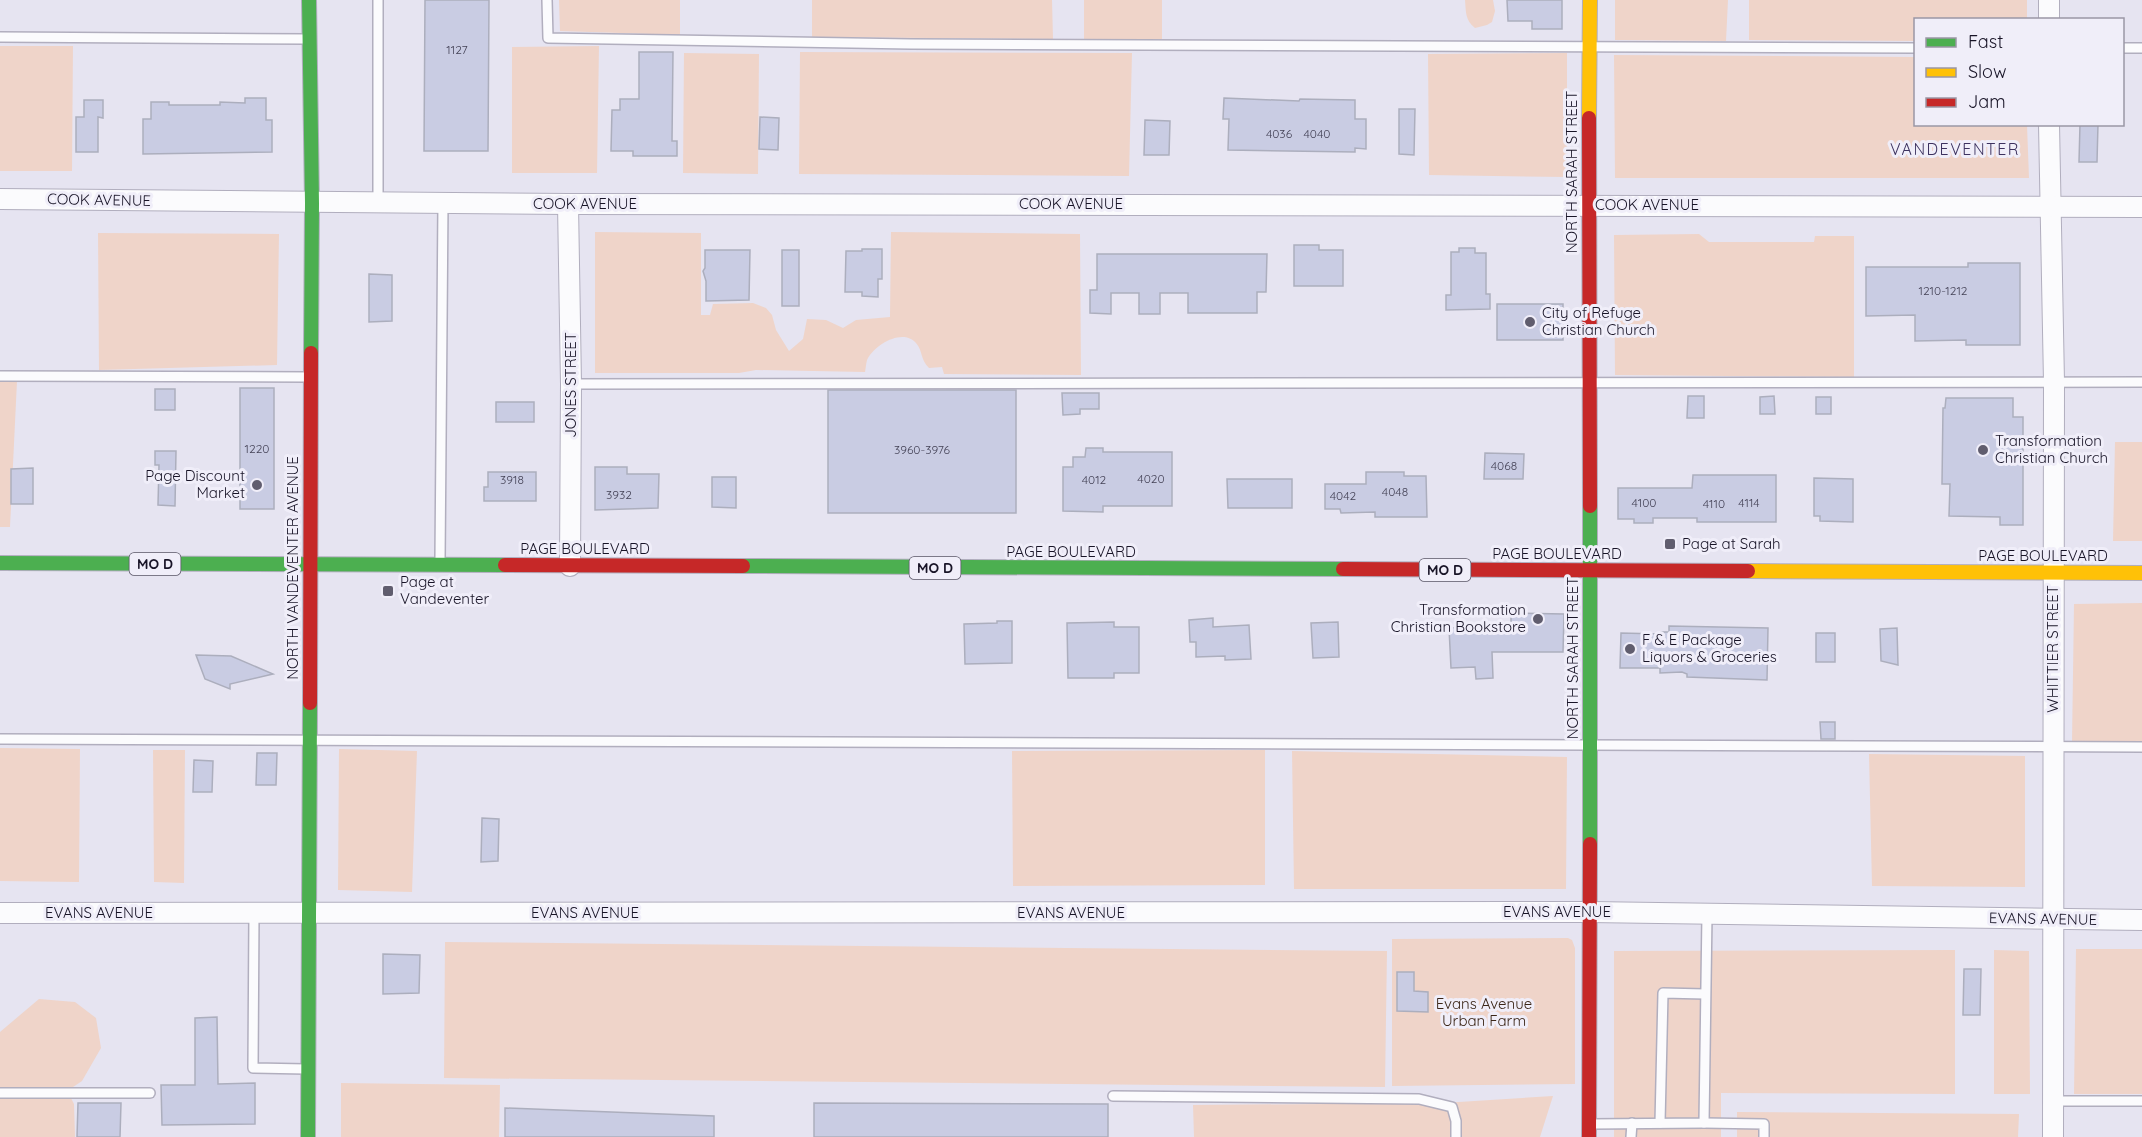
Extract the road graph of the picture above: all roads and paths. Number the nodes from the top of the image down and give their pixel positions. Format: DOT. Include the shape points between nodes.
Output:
graph roads {
  1 [pos="309,0"];
  2 [pos="378,0"];
  3 [pos="548,0"];
  4 [pos="1590,0"];
  5 [pos="2049,0"];
  6 [pos="2049,18"];
  7 [pos="0,37"];
  8 [pos="309,39"];
  9 [pos="1589,48"];
  10 [pos="1914,48"];
  11 [pos="2124,48"];
  12 [pos="2142,48"];
  13 [pos="2049,126"];
  14 [pos="0,199"];
  15 [pos="312,202"];
  16 [pos="378,203"];
  17 [pos="443,203"];
  18 [pos="568,204"];
  19 [pos="1588,204"];
  20 [pos="2050,207"];
  21 [pos="2142,207"];
  22 [pos="0,376"];
  23 [pos="310,378"];
  24 [pos="1590,382"];
  25 [pos="2054,382"];
  26 [pos="2142,382"];
  27 [pos="571,384"];
  28 [pos="0,563"];
  29 [pos="309,564"];
  30 [pos="440,565"];
  31 [pos="570,566"];
  32 [pos="1590,571"];
  33 [pos="2054,572"];
  34 [pos="2142,573"];
  35 [pos="0,739"];
  36 [pos="308,741"];
  37 [pos="1590,745"];
  38 [pos="2053,747"];
  39 [pos="2142,747"];
  40 [pos="1589,912"];
  41 [pos="254,913"];
  42 [pos="308,913"];
  43 [pos="0,914"];
  44 [pos="1707,914"];
  45 [pos="2052,919"];
  46 [pos="2142,920"];
  47 [pos="1705,993"];
  48 [pos="308,1069"];
  49 [pos="0,1093"];
  50 [pos="150,1094"];
  51 [pos="1113,1096"];
  52 [pos="2054,1101"];
  53 [pos="2142,1101"];
  54 [pos="1632,1123"];
  55 [pos="1660,1123"];
  56 [pos="1704,1123"];
  57 [pos="1589,1130"];
  58 [pos="308,1137"];
  59 [pos="1456,1137"];
  60 [pos="1631,1137"];
  61 [pos="1764,1137"];
  62 [pos="2053,1137"];
  1 -- 8 [label="main road, NORTH VANDEVENTER AVENUE"];
  2 -- 16 [label="lane"];
  3 -- 9 [label="lane" via="548,38"];
  4 -- 9 [label="main road, NORTH SARAH STREET"];
  5 -- 6 [label="street"];
  7 -- 8 [label="lane"];
  8 -- 15 [label="main road, NORTH VANDEVENTER AVENUE"];
  9 -- 10 [label="lane"];
  9 -- 19 [label="main road, NORTH SARAH STREET"];
  11 -- 12 [label="lane"];
  13 -- 20 [label="street, WHITTIER STREET"];
  14 -- 15 [label="street, COOK AVENUE"];
  15 -- 16 [label="street, COOK AVENUE"];
  15 -- 23 [label="main road, NORTH VANDEVENTER AVENUE"];
  16 -- 17 [label="street, COOK AVENUE"];
  17 -- 18 [label="street, COOK AVENUE"];
  17 -- 30 [label="lane"];
  18 -- 19 [label="street, COOK AVENUE"];
  18 -- 27 [label="street, JONES STREET"];
  19 -- 20 [label="street, COOK AVENUE"];
  19 -- 24 [label="main road, NORTH SARAH STREET"];
  20 -- 21 [label="street, COOK AVENUE"];
  20 -- 25 [label="street, WHITTIER STREET"];
  22 -- 23 [label="lane"];
  23 -- 29 [label="main road, NORTH VANDEVENTER AVENUE"];
  24 -- 25 [label="lane"];
  24 -- 27 [label="lane"];
  24 -- 32 [label="main road, NORTH SARAH STREET"];
  25 -- 26 [label="lane"];
  25 -- 33 [label="street, WHITTIER STREET"];
  27 -- 31 [label="street, JONES STREET"];
  28 -- 29 [label="main road, PAGE BOULEVARD / MO D"];
  29 -- 30 [label="main road, PAGE BOULEVARD / MO D"];
  29 -- 36 [label="main road, NORTH VANDEVENTER AVENUE"];
  30 -- 31 [label="main road, PAGE BOULEVARD / MO D"];
  31 -- 32 [label="main road, PAGE BOULEVARD / MO D"];
  32 -- 33 [label="main road, PAGE BOULEVARD / MO D"];
  32 -- 37 [label="main road, NORTH SARAH STREET"];
  33 -- 34 [label="main road, PAGE BOULEVARD / MO D"];
  33 -- 38 [label="street, WHITTIER STREET"];
  35 -- 36 [label="lane"];
  36 -- 37 [label="lane"];
  36 -- 42 [label="main road, NORTH VANDEVENTER AVENUE"];
  37 -- 38 [label="lane"];
  37 -- 40 [label="main road, NORTH SARAH STREET"];
  38 -- 39 [label="lane"];
  38 -- 45 [label="street, WHITTIER STREET"];
  40 -- 42 [label="street, EVANS AVENUE"];
  40 -- 44 [label="street, EVANS AVENUE"];
  40 -- 57 [label="main road, NORTH SARAH STREET"];
  41 -- 42 [label="street, EVANS AVENUE"];
  41 -- 43 [label="street, EVANS AVENUE"];
  41 -- 48 [label="lane" via="253,1068"];
  42 -- 48 [label="main road, NORTH VANDEVENTER AVENUE"];
  44 -- 45 [label="street, EVANS AVENUE"];
  44 -- 47 [label="lane"];
  45 -- 46 [label="street, EVANS AVENUE"];
  45 -- 52 [label="street, WHITTIER STREET"];
  47 -- 55 [label="lane" via="1663,993"];
  47 -- 56 [label="lane"];
  48 -- 58 [label="main road, NORTH VANDEVENTER AVENUE"];
  49 -- 50 [label="lane"];
  51 -- 59 [label="lane" via="1419,1099 1452,1107"];
  52 -- 53 [label="lane"];
  52 -- 62 [label="street, WHITTIER STREET"];
  54 -- 55 [label="lane"];
  54 -- 57 [label="lane"];
  54 -- 60 [label="lane"];
  55 -- 56 [label="lane"];
  56 -- 61 [label="lane" via="1764,1124"];
}
